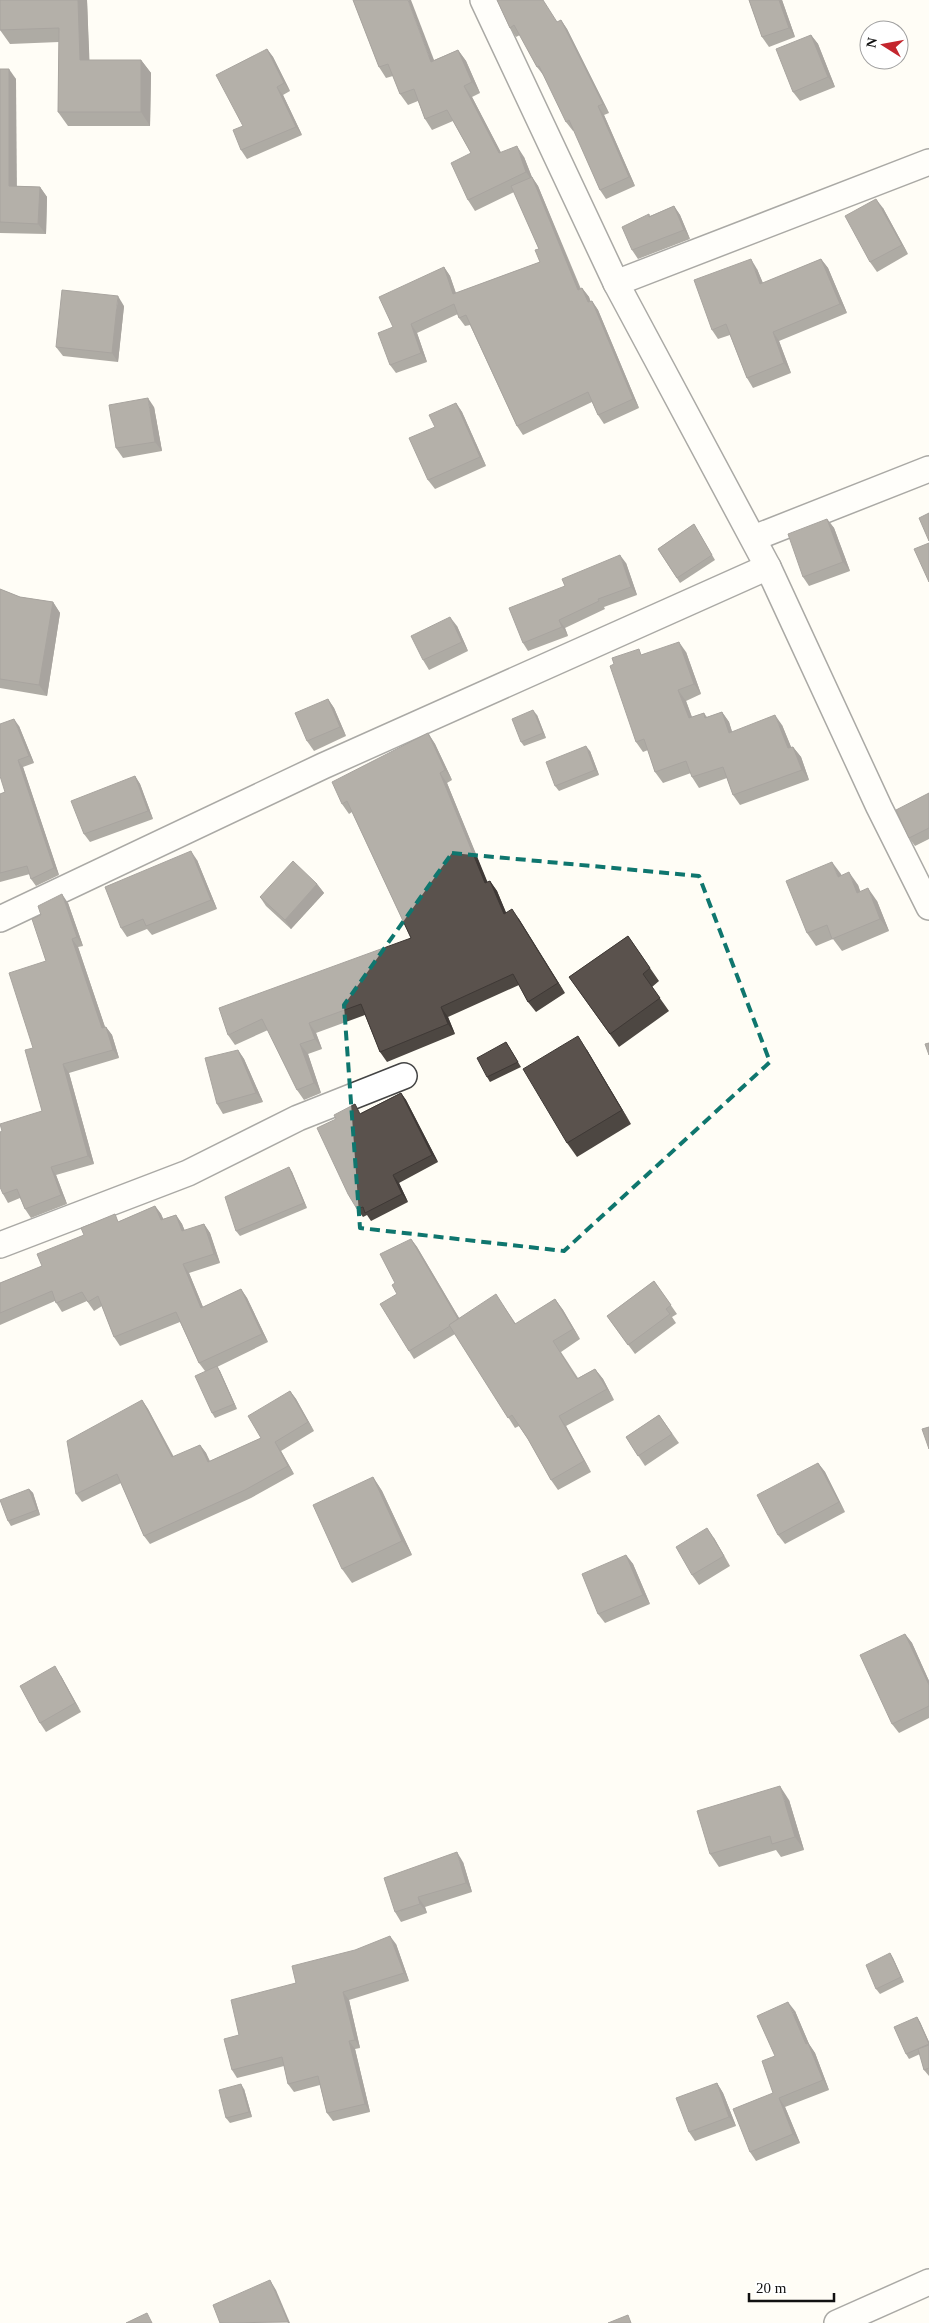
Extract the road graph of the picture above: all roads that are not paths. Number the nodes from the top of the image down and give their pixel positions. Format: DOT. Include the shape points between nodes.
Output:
graph roads {
  1 [pos="483,0"];
  2 [pos="929,162"];
  3 [pos="616,283"];
  4 [pos="929,469"];
  5 [pos="754,538"];
  6 [pos="768,566"];
  7 [pos="929,907"];
  8 [pos="0,919"];
  9 [pos="404,1076"];
  10 [pos="0,1245"];
  11 [pos="929,2282"];
  12 [pos="837,2323"];
  1 -- 3 [label="street"];
  2 -- 3 [label="street"];
  3 -- 5 [label="street"];
  4 -- 5 [label="street"];
  5 -- 6 [label="street"];
  6 -- 7 [label="street" via="879,807"];
  6 -- 8 [label="street" via="323,766"];
  9 -- 10 [label="street" via="298,1118 188,1174"];
  11 -- 12 [label="street"];
}
